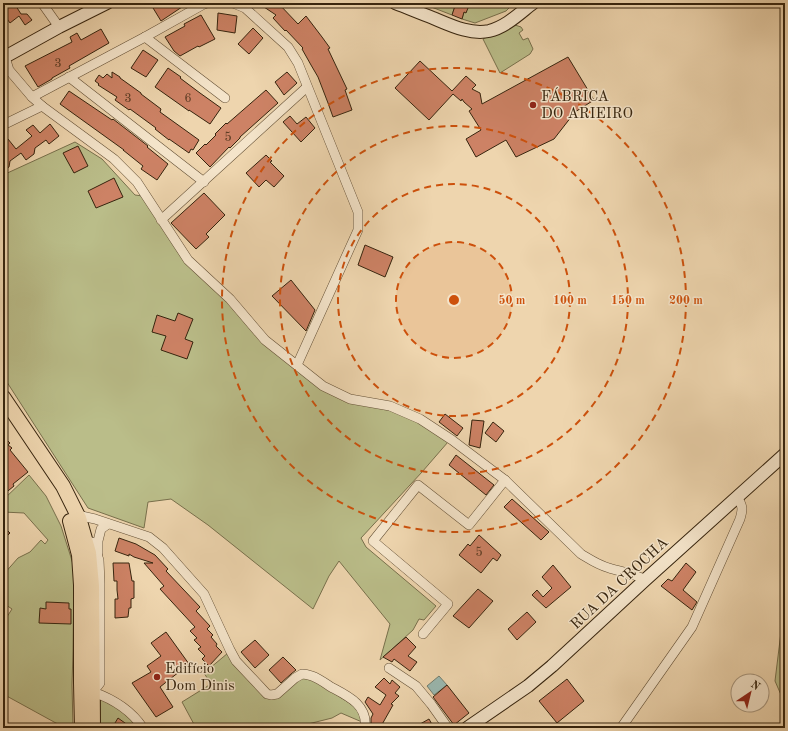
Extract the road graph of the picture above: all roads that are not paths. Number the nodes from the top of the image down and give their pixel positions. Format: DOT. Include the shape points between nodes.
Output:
graph roads {
  1 [pos="42,3"];
  2 [pos="106,3"];
  3 [pos="207,3"];
  4 [pos="233,3"];
  5 [pos="395,3"];
  6 [pos="533,3"];
  7 [pos="59,27"];
  8 [pos="145,37"];
  9 [pos="4,58"];
  10 [pos="69,78"];
  11 [pos="307,87"];
  12 [pos="32,97"];
  13 [pos="225,98"];
  14 [pos="42,106"];
  15 [pos="3,126"];
  16 [pos="204,182"];
  17 [pos="161,220"];
  18 [pos="297,365"];
  19 [pos="3,397"];
  20 [pos="3,414"];
  21 [pos="785,454"];
  22 [pos="505,480"];
  23 [pos="737,497"];
  24 [pos="77,515"];
  25 [pos="108,524"];
  26 [pos="99,560"];
  27 [pos="645,580"];
  28 [pos="423,634"];
  29 [pos="389,668"];
  30 [pos="93,692"];
  31 [pos="82,728"];
  32 [pos="93,728"];
  33 [pos="143,728"];
  34 [pos="365,728"];
  35 [pos="448,728"];
  36 [pos="468,728"];
  37 [pos="621,728"];
  1 -- 7 [label="street"];
  2 -- 7 [label="street"];
  3 -- 8 [label="street"];
  4 -- 11 [label="street" via="245,8 288,47 298,63"];
  5 -- 6 [label="street" via="477,32 504,24"];
  7 -- 9 [label="street"];
  8 -- 10 [label="street"];
  8 -- 13 [label="street"];
  9 -- 12 [label="street" via="9,70"];
  10 -- 12 [label="street"];
  10 -- 16 [label="street"];
  11 -- 16 [label="street"];
  11 -- 18 [label="street" via="358,212 358,230"];
  12 -- 14 [label="street"];
  14 -- 15 [label="street"];
  14 -- 17 [label="street" via="114,159 138,182"];
  16 -- 17 [label="street"];
  17 -- 18 [label="street" via="188,260 230,299 265,340"];
  18 -- 22 [label="street" via="323,386 350,399 390,406 420,419"];
  19 -- 24 [label="main road" via="63,486"];
  20 -- 31 [label="main road" via="55,492 70,522 79,555"];
  21 -- 23 [label="street, RUA DA CROCHA"];
  22 -- 27 [label="street" via="581,554 595,563"];
  22 -- 28 [label="street" via="469,525 418,485 373,541 448,604"];
  23 -- 27 [label="street, RUA DA CROCHA"];
  23 -- 37 [label="street" via="743,510 740,519 692,627"];
  24 -- 25 [label="street"];
  24 -- 26 [label="street" via="86,527"];
  24 -- 30 [label="main road" via="89,553 92,586"];
  25 -- 26 [label="street" via="101,529 98,541"];
  25 -- 34 [label="street" via="148,537 163,548 204,594 236,661 267,694 277,694 302,674 311,675 351,698 364,714"];
  26 -- 30 [label="street" via="100,683"];
  27 -- 36 [label="street, RUA DA CROCHA" via="552,666"];
  29 -- 35 [label="street" via="416,686"];
  30 -- 32 [label="main road"];
  30 -- 33 [label="street" via="122,706"];
}
